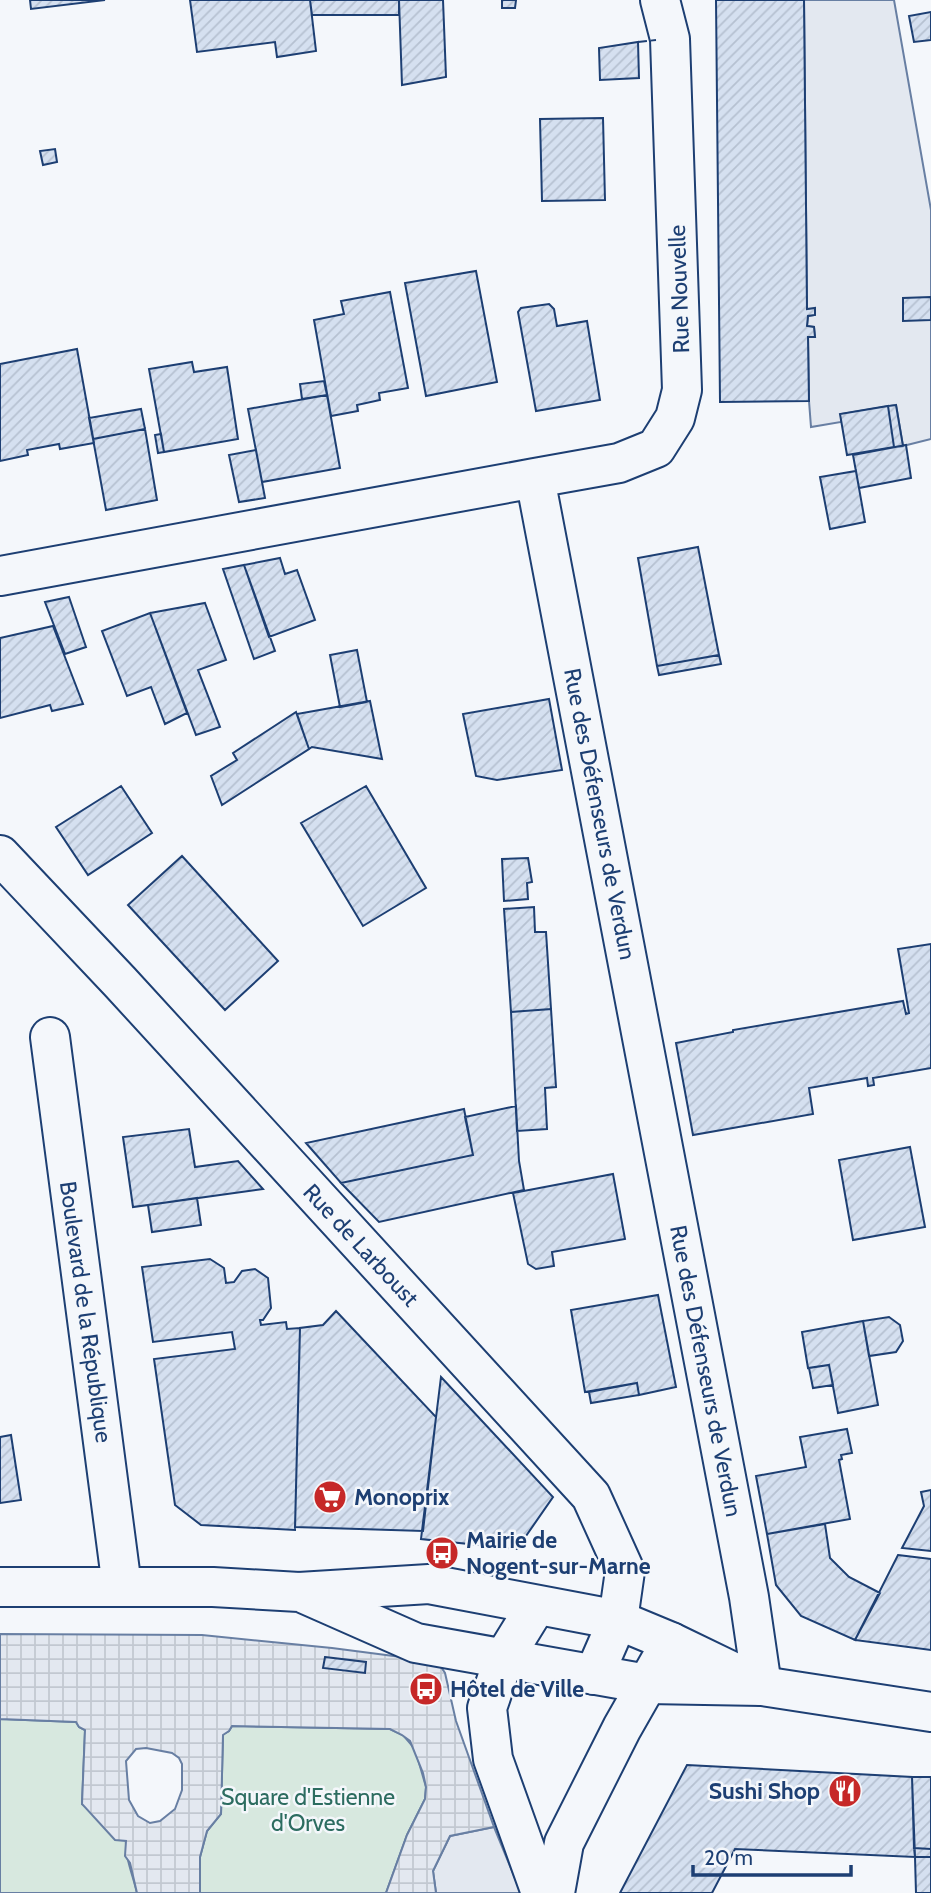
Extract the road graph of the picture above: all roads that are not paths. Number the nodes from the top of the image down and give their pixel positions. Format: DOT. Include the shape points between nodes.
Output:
graph roads {
  1 [pos="660,0"];
  2 [pos="535,478"];
  3 [pos="0,576"];
  4 [pos="0,855"];
  5 [pos="50,1037"];
  6 [pos="0,1587"];
  7 [pos="121,1587"];
  8 [pos="299,1592"];
  9 [pos="536,1606"];
  10 [pos="618,1620"];
  11 [pos="671,1642"];
  12 [pos="504,1658"];
  13 [pos="594,1675"];
  14 [pos="647,1684"];
  15 [pos="762,1686"];
  16 [pos="931,1712"];
  17 [pos="541,1893"];
  18 [pos="555,1893"];
  1 -- 2 [label="street, Rue Nouvelle" via="670,39 682,390 675,418 656,448 619,463"];
  2 -- 3 [label="street"];
  2 -- 15 [label="street, Rue des Défenseurs de Verdun" via="744,1570"];
  4 -- 10 [label="street, Rue de Larboust" via="591,1496 625,1571"];
  5 -- 7 [label="street, Boulevard de la République"];
  6 -- 7 [label="street"];
  7 -- 8 [label="street"];
  8 -- 9 [label="street" via="429,1584"];
  8 -- 12 [label="street" via="416,1643"];
  9 -- 10 [label="street"];
  9 -- 12 [label="street"];
  10 -- 11 [label="street"];
  10 -- 13 [label="street, Rue de Larboust"];
  11 -- 14 [label="street"];
  11 -- 15 [label="street"];
  12 -- 13 [label="street"];
  12 -- 17 [label="street" via="487,1708 493,1759"];
  13 -- 14 [label="street"];
  14 -- 15 [label="street"];
  14 -- 18 [label="street" via="564,1843"];
  15 -- 16 [label="street"];
}
